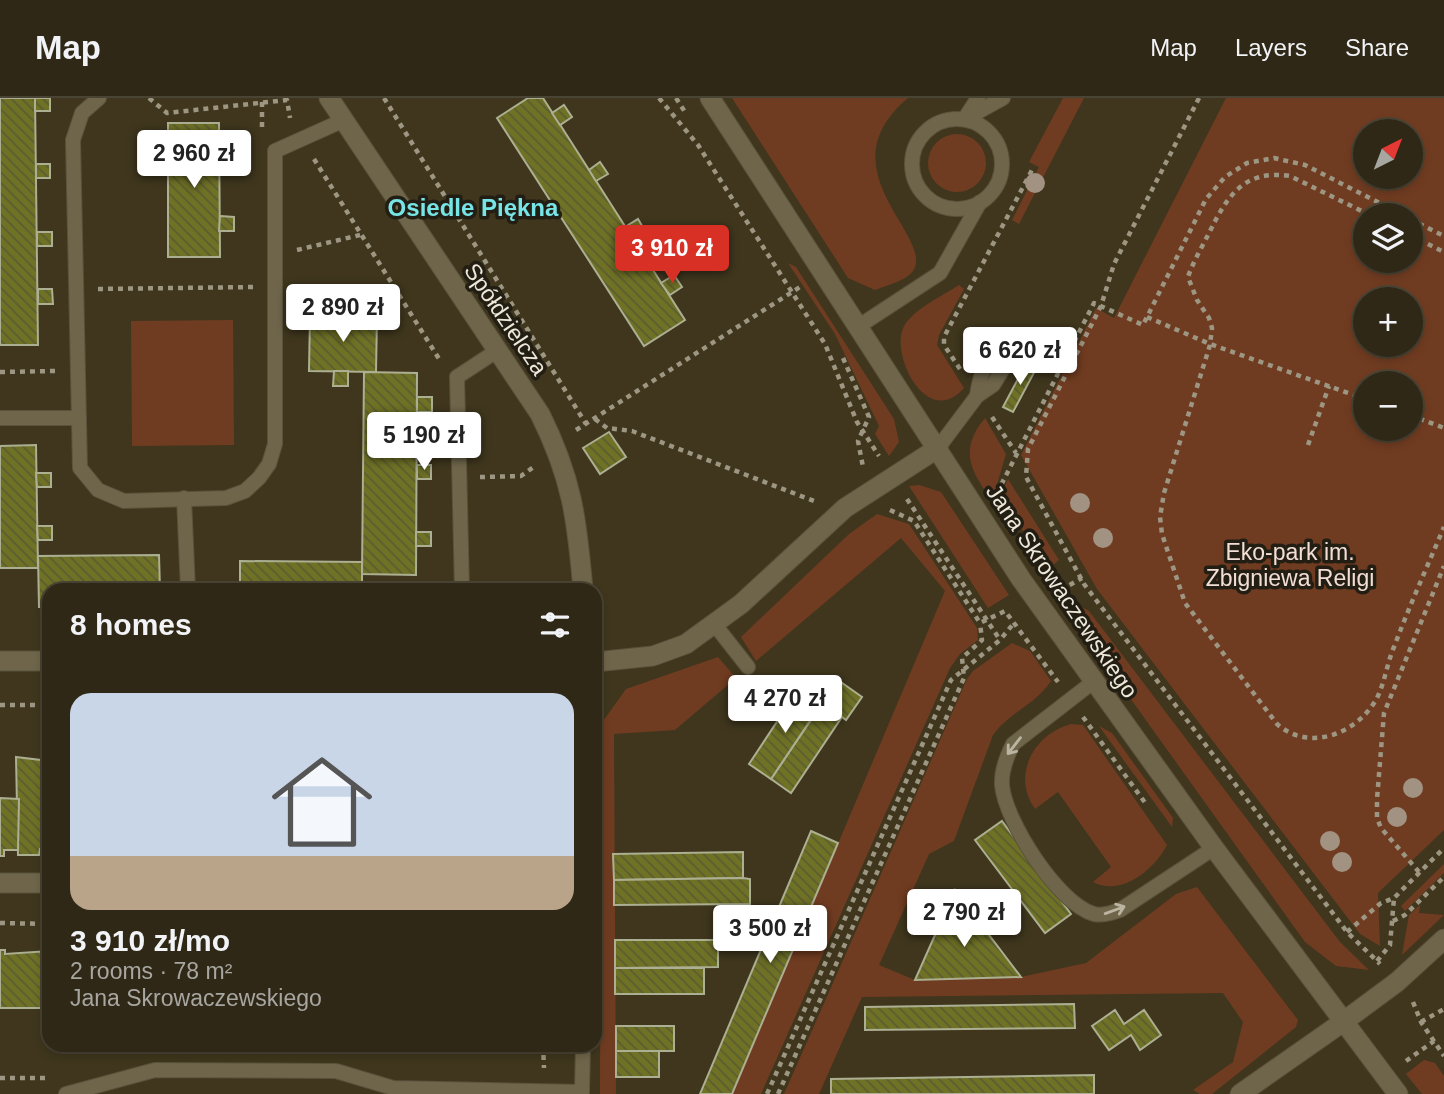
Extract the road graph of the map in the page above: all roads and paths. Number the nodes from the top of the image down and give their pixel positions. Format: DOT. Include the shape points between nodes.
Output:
graph roads {
  1 [pos="99,98"];
  2 [pos="149,98"];
  3 [pos="329,98"];
  4 [pos="384,98"];
  5 [pos="659,98"];
  6 [pos="676,98"];
  7 [pos="710,98"];
  8 [pos="978,98"];
  9 [pos="1003,98"];
  10 [pos="1199,98"];
  11 [pos="262,102"];
  12 [pos="688,117"];
  13 [pos="965,119"];
  14 [pos="344,120"];
  15 [pos="700,135"];
  16 [pos="262,137"];
  17 [pos="302,139"];
  18 [pos="722,168"];
  19 [pos="1032,170"];
  20 [pos="980,202"];
  21 [pos="1380,203"];
  22 [pos="1353,207"];
  23 [pos="1423,226"];
  24 [pos="360,235"];
  25 [pos="1444,236"];
  26 [pos="1423,242"];
  27 [pos="296,250"];
  28 [pos="1444,252"];
  29 [pos="793,276"];
  30 [pos="260,287"];
  31 [pos="800,288"];
  32 [pos="97,289"];
  33 [pos="792,292"];
  34 [pos="807,299"];
  35 [pos="1101,306"];
  36 [pos="1147,317"];
  37 [pos="859,326"];
  38 [pos="1210,344"];
  39 [pos="498,351"];
  40 [pos="842,356"];
  41 [pos="443,366"];
  42 [pos="63,371"];
  43 [pos="0,372"];
  44 [pos="1329,386"];
  45 [pos="1353,395"];
  46 [pos="978,396"];
  47 [pos="0,418"];
  48 [pos="79,418"];
  49 [pos="595,419"];
  50 [pos="1423,420"];
  51 [pos="586,424"];
  52 [pos="1444,428"];
  53 [pos="863,431"];
  54 [pos="568,435"];
  55 [pos="1308,445"];
  56 [pos="938,449"];
  57 [pos="1016,454"];
  58 [pos="544,460"];
  59 [pos="476,477"];
  60 [pos="885,483"];
  61 [pos="996,496"];
  62 [pos="184,498"];
  63 [pos="841,512"];
  64 [pos="1444,527"];
  65 [pos="1444,566"];
  66 [pos="1082,578"];
  67 [pos="1052,582"];
  68 [pos="188,583"];
  69 [pos="462,583"];
  70 [pos="582,583"];
  71 [pos="987,620"];
  72 [pos="980,623"];
  73 [pos="715,625"];
  74 [pos="1000,640"];
  75 [pos="0,661"];
  76 [pos="42,661"];
  77 [pos="602,661"];
  78 [pos="748,667"];
  79 [pos="962,670"];
  80 [pos="1093,682"];
  81 [pos="0,705"];
  82 [pos="42,705"];
  83 [pos="1214,848"];
  84 [pos="1444,848"];
  85 [pos="1419,872"];
  86 [pos="1444,877"];
  87 [pos="0,883"];
  88 [pos="42,883"];
  89 [pos="1394,898"];
  90 [pos="1393,921"];
  91 [pos="0,923"];
  92 [pos="42,924"];
  93 [pos="1347,932"];
  94 [pos="1444,939"];
  95 [pos="1377,961"];
  96 [pos="1382,967"];
  97 [pos="1410,998"];
  98 [pos="1444,1009"];
  99 [pos="1343,1021"];
  100 [pos="1421,1022"];
  101 [pos="583,1052"];
  102 [pos="1444,1056"];
  103 [pos="53,1077"];
  104 [pos="0,1078"];
  105 [pos="582,1093"];
  106 [pos="66,1094"];
  107 [pos="767,1094"];
  108 [pos="778,1094"];
  109 [pos="1240,1094"];
  110 [pos="1398,1094"];
  1 -- 48 [label="lane" via="82,113 73,139"];
  2 -- 11 [label="path" via="167,113"];
  3 -- 14 [label="street, Spółdzielcza"];
  4 -- 51 [label="path"];
  5 -- 33 [label="path" via="698,145"];
  6 -- 12 [label="path"];
  7 -- 37 [label="street, Jana Skrowaczewskiego"];
  8 -- 13 [label="lane"];
  9 -- 13 [label="lane"];
  10 -- 35 [label="path" via="1114,264"];
  11 -- 16 [label="path"];
  11 -- 17 [label="path" via="287,100 290,121"];
  13 -- 20 [label="lane" via="985,130 999,148 1002,163 999,178"];
  13 -- 20 [label="lane" via="936,123 924,132 914,151 912,172 926,197 938,205 966,208"];
  14 -- 17 [label="lane"];
  14 -- 39 [label="street, Spółdzielcza"];
  15 -- 18 [label="path"];
  17 -- 24 [label="path"];
  17 -- 62 [label="lane" via="275,151 275,444 269,464 245,491 226,498"];
  19 -- 46 [label="path" via="943,341"];
  20 -- 37 [label="lane" via="940,273"];
  21 -- 36 [label="path" via="1306,165 1274,158 1247,163 1225,177 1206,199"];
  22 -- 38 [label="path" via="1290,176 1261,176 1234,191 1188,277 1209,318"];
  23 -- 25 [label="path"];
  24 -- 27 [label="path"];
  24 -- 41 [label="path"];
  26 -- 28 [label="path"];
  29 -- 31 [label="path"];
  30 -- 32 [label="path"];
  31 -- 33 [label="path"];
  31 -- 34 [label="path"];
  33 -- 49 [label="path"];
  33 -- 53 [label="path" via="825,344"];
  35 -- 36 [label="path" via="1143,325"];
  35 -- 57 [label="path" via="1094,303"];
  35 -- 66 [label="path" via="1026,457 1024,472"];
  36 -- 38 [label="path"];
  37 -- 56 [label="street, Jana Skrowaczewskiego"];
  38 -- 44 [label="path"];
  38 -- 64 [label="path" via="1164,493 1162,534 1185,603 1286,732 1312,739 1327,737 1355,724 1372,704"];
  39 -- 69 [label="lane" via="457,377"];
  39 -- 70 [label="street, Spółdzielcza" via="540,414 561,456 576,513"];
  40 -- 53 [label="path" via="869,417"];
  42 -- 43 [label="path"];
  44 -- 45 [label="path"];
  44 -- 55 [label="path"];
  46 -- 56 [label="lane"];
  46 -- 57 [label="path"];
  47 -- 48 [label="lane"];
  48 -- 62 [label="lane" via="80,468 99,490 124,501"];
  49 -- 51 [label="path"];
  49 -- 63 [label="path" via="607,428 632,431"];
  50 -- 52 [label="path"];
  51 -- 54 [label="path"];
  53 -- 60 [label="path"];
  53 -- 60 [label="path" via="858,441 863,467"];
  56 -- 60 [label="street"];
  56 -- 80 [label="street, Jana Skrowaczewskiego"];
  57 -- 61 [label="path"];
  58 -- 59 [label="path" via="521,476"];
  60 -- 63 [label="street"];
  60 -- 71 [label="path"];
  60 -- 72 [label="path" via="892,511 914,522"];
  62 -- 68 [label="lane"];
  63 -- 73 [label="street"];
  65 -- 85 [label="path" via="1384,713 1377,818"];
  66 -- 67 [label="path" via="1057,592"];
  66 -- 93 [label="path"];
  71 -- 72 [label="path"];
  71 -- 74 [label="path"];
  71 -- 74 [label="path" via="1005,611 1013,624"];
  72 -- 79 [label="path" via="982,640 962,658"];
  73 -- 77 [label="street" via="686,644 653,656"];
  73 -- 78 [label="lane"];
  74 -- 79 [label="path"];
  75 -- 76 [label="street"];
  79 -- 107 [label="path" via="951,680 917,752"];
  79 -- 108 [label="path" via="964,678"];
  80 -- 83 [label="street, Jana Skrowaczewskiego"];
  80 -- 83 [label="lane, one-way" via="1013,744 1001,782 1011,818 1055,884 1088,912 1107,914"];
  81 -- 82 [label="path"];
  83 -- 99 [label="street, Jana Skrowaczewskiego"];
  84 -- 85 [label="path"];
  85 -- 89 [label="path"];
  86 -- 90 [label="path"];
  87 -- 88 [label="street"];
  89 -- 90 [label="path"];
  89 -- 93 [label="path" via="1381,903"];
  90 -- 95 [label="path" via="1390,945"];
  91 -- 92 [label="path"];
  93 -- 95 [label="path"];
  94 -- 99 [label="street" via="1408,973"];
  95 -- 96 [label="path"];
  97 -- 100 [label="path"];
  98 -- 100 [label="path"];
  99 -- 109 [label="street"];
  99 -- 110 [label="street, Jana Skrowaczewskiego"];
  100 -- 102 [label="path"];
  101 -- 105 [label="lane"];
  103 -- 104 [label="path"];
  105 -- 106 [label="lane" via="393,1088 335,1071 155,1070"];
}
